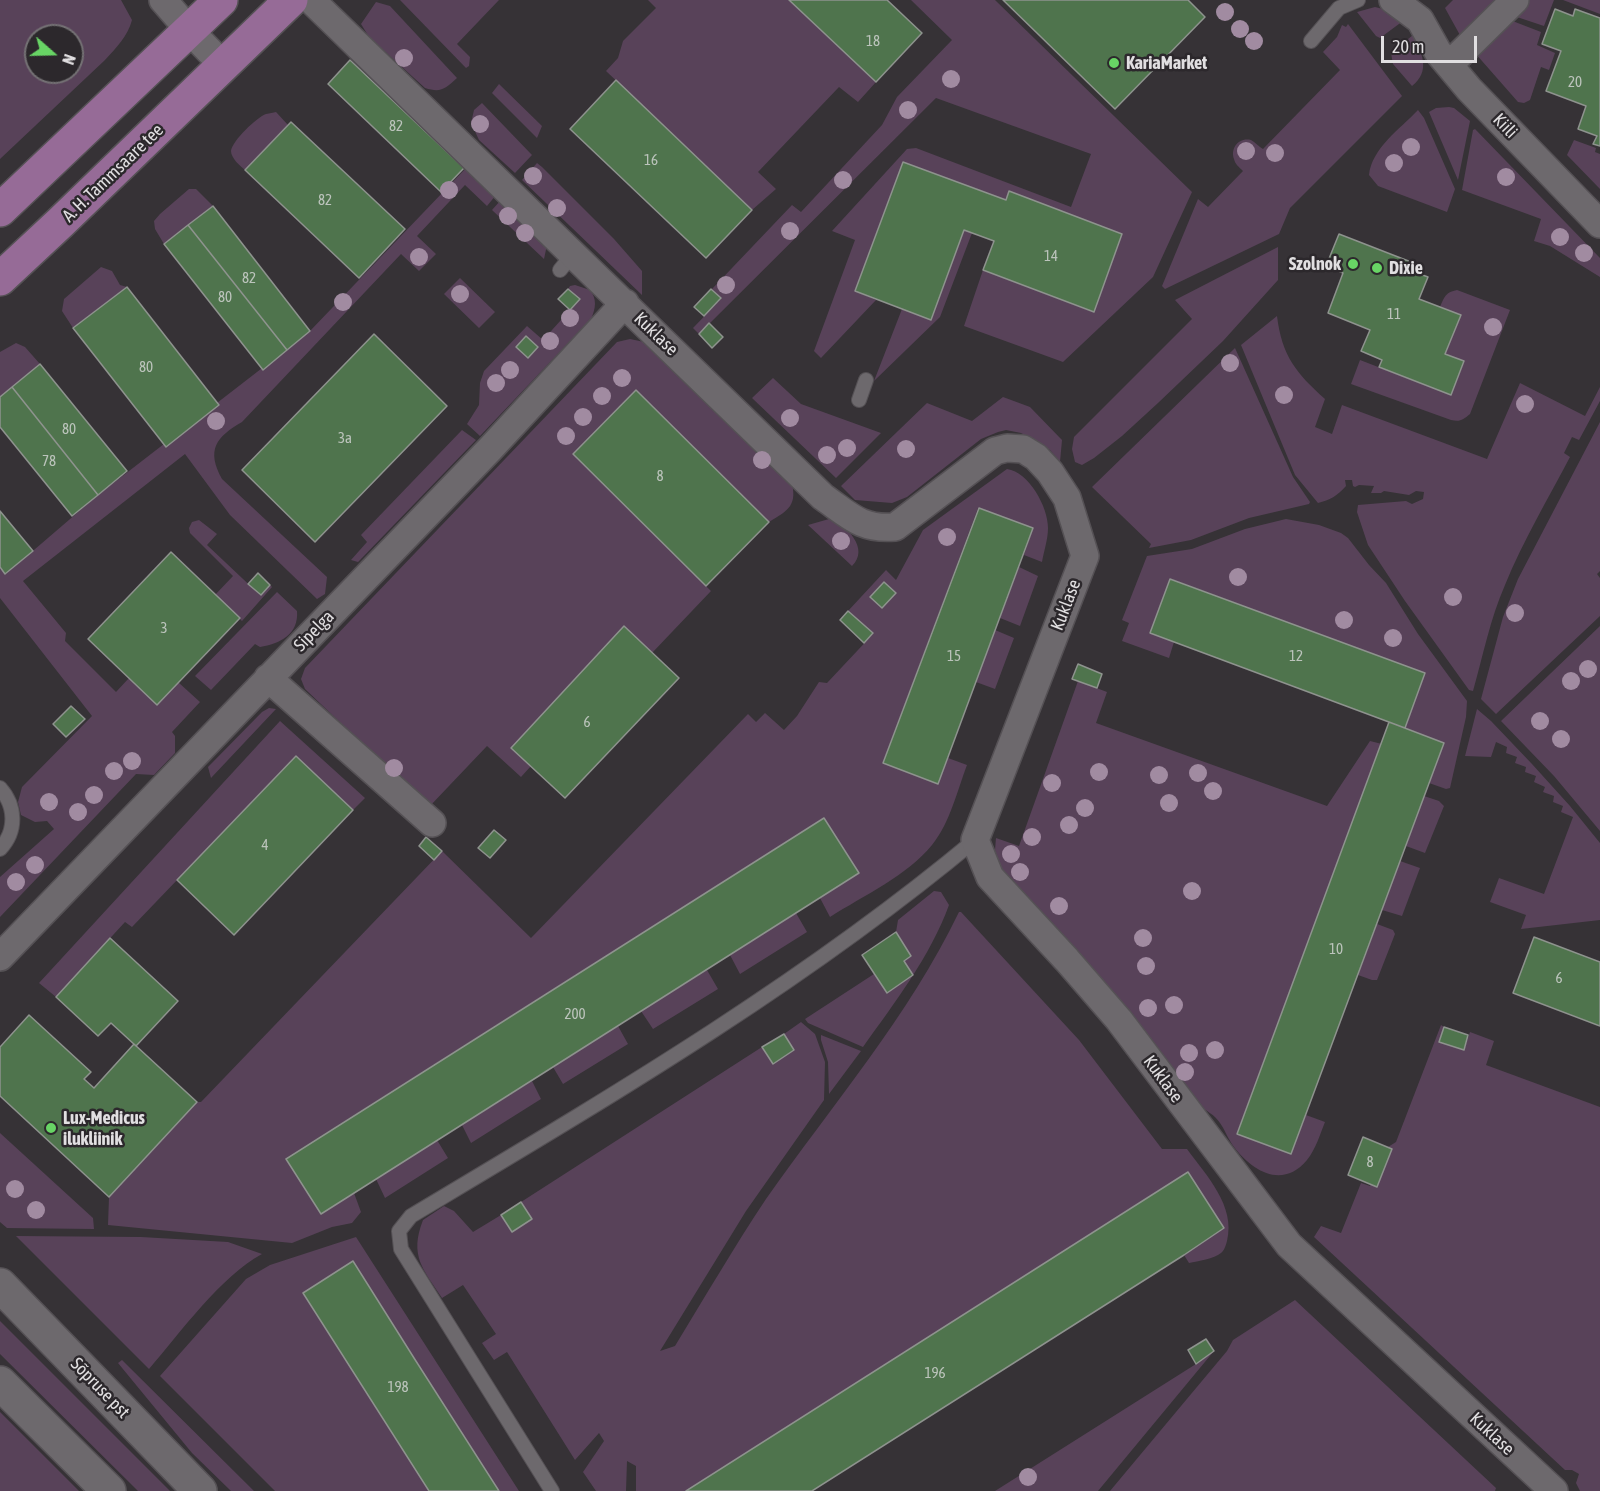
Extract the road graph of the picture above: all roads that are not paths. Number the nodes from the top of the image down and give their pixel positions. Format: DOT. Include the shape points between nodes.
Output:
graph roads {
  1 [pos="163,0"];
  2 [pos="221,0"];
  3 [pos="291,0"];
  4 [pos="311,0"];
  5 [pos="1358,0"];
  6 [pos="1393,0"];
  7 [pos="1515,0"];
  8 [pos="1339,4"];
  9 [pos="1421,10"];
  10 [pos="189,30"];
  11 [pos="1311,41"];
  12 [pos="1449,65"];
  13 [pos="224,66"];
  14 [pos="0,210"];
  15 [pos="1600,224"];
  16 [pos="0,279"];
  17 [pos="625,303"];
  18 [pos="866,380"];
  19 [pos="859,400"];
  20 [pos="268,678"];
  21 [pos="0,788"];
  22 [pos="432,824"];
  23 [pos="975,840"];
  24 [pos="0,849"];
  25 [pos="0,957"];
  26 [pos="0,1285"];
  27 [pos="0,1383"];
  28 [pos="109,1491"];
  29 [pos="200,1491"];
  30 [pos="552,1491"];
  31 [pos="1554,1491"];
  1 -- 10 [label="street"];
  2 -- 10 [label="main road"];
  3 -- 13 [label="main road, A. H. Tammsaare tee"];
  4 -- 17 [label="street, Kuklase" via="567,262"];
  5 -- 8 [label="lane"];
  6 -- 9 [label="street"];
  7 -- 12 [label="street"];
  8 -- 11 [label="lane"];
  9 -- 12 [label="street, Kiili" via="1438,52"];
  10 -- 13 [label="street"];
  10 -- 14 [label="main road"];
  12 -- 15 [label="street, Kiili"];
  13 -- 16 [label="main road, A. H. Tammsaare tee"];
  17 -- 20 [label="street, Sipelga"];
  17 -- 23 [label="street, Kuklase" via="824,496 858,521 876,528 895,527 995,451 1007,448 1023,449 1036,457 1067,498 1085,556"];
  18 -- 19 [label="lane"];
  20 -- 22 [label="street"];
  20 -- 25 [label="street, Sipelga"];
  21 -- 24 [label="lane" via="13,816 11,833"];
  23 -- 30 [label="lane" via="886,912 777,989 411,1216 399,1231 401,1249"];
  23 -- 31 [label="street, Kuklase" via="990,877 1119,1020 1289,1245"];
  26 -- 29 [label="main road, Sõpruse pst"];
  27 -- 28 [label="main road"];
}
